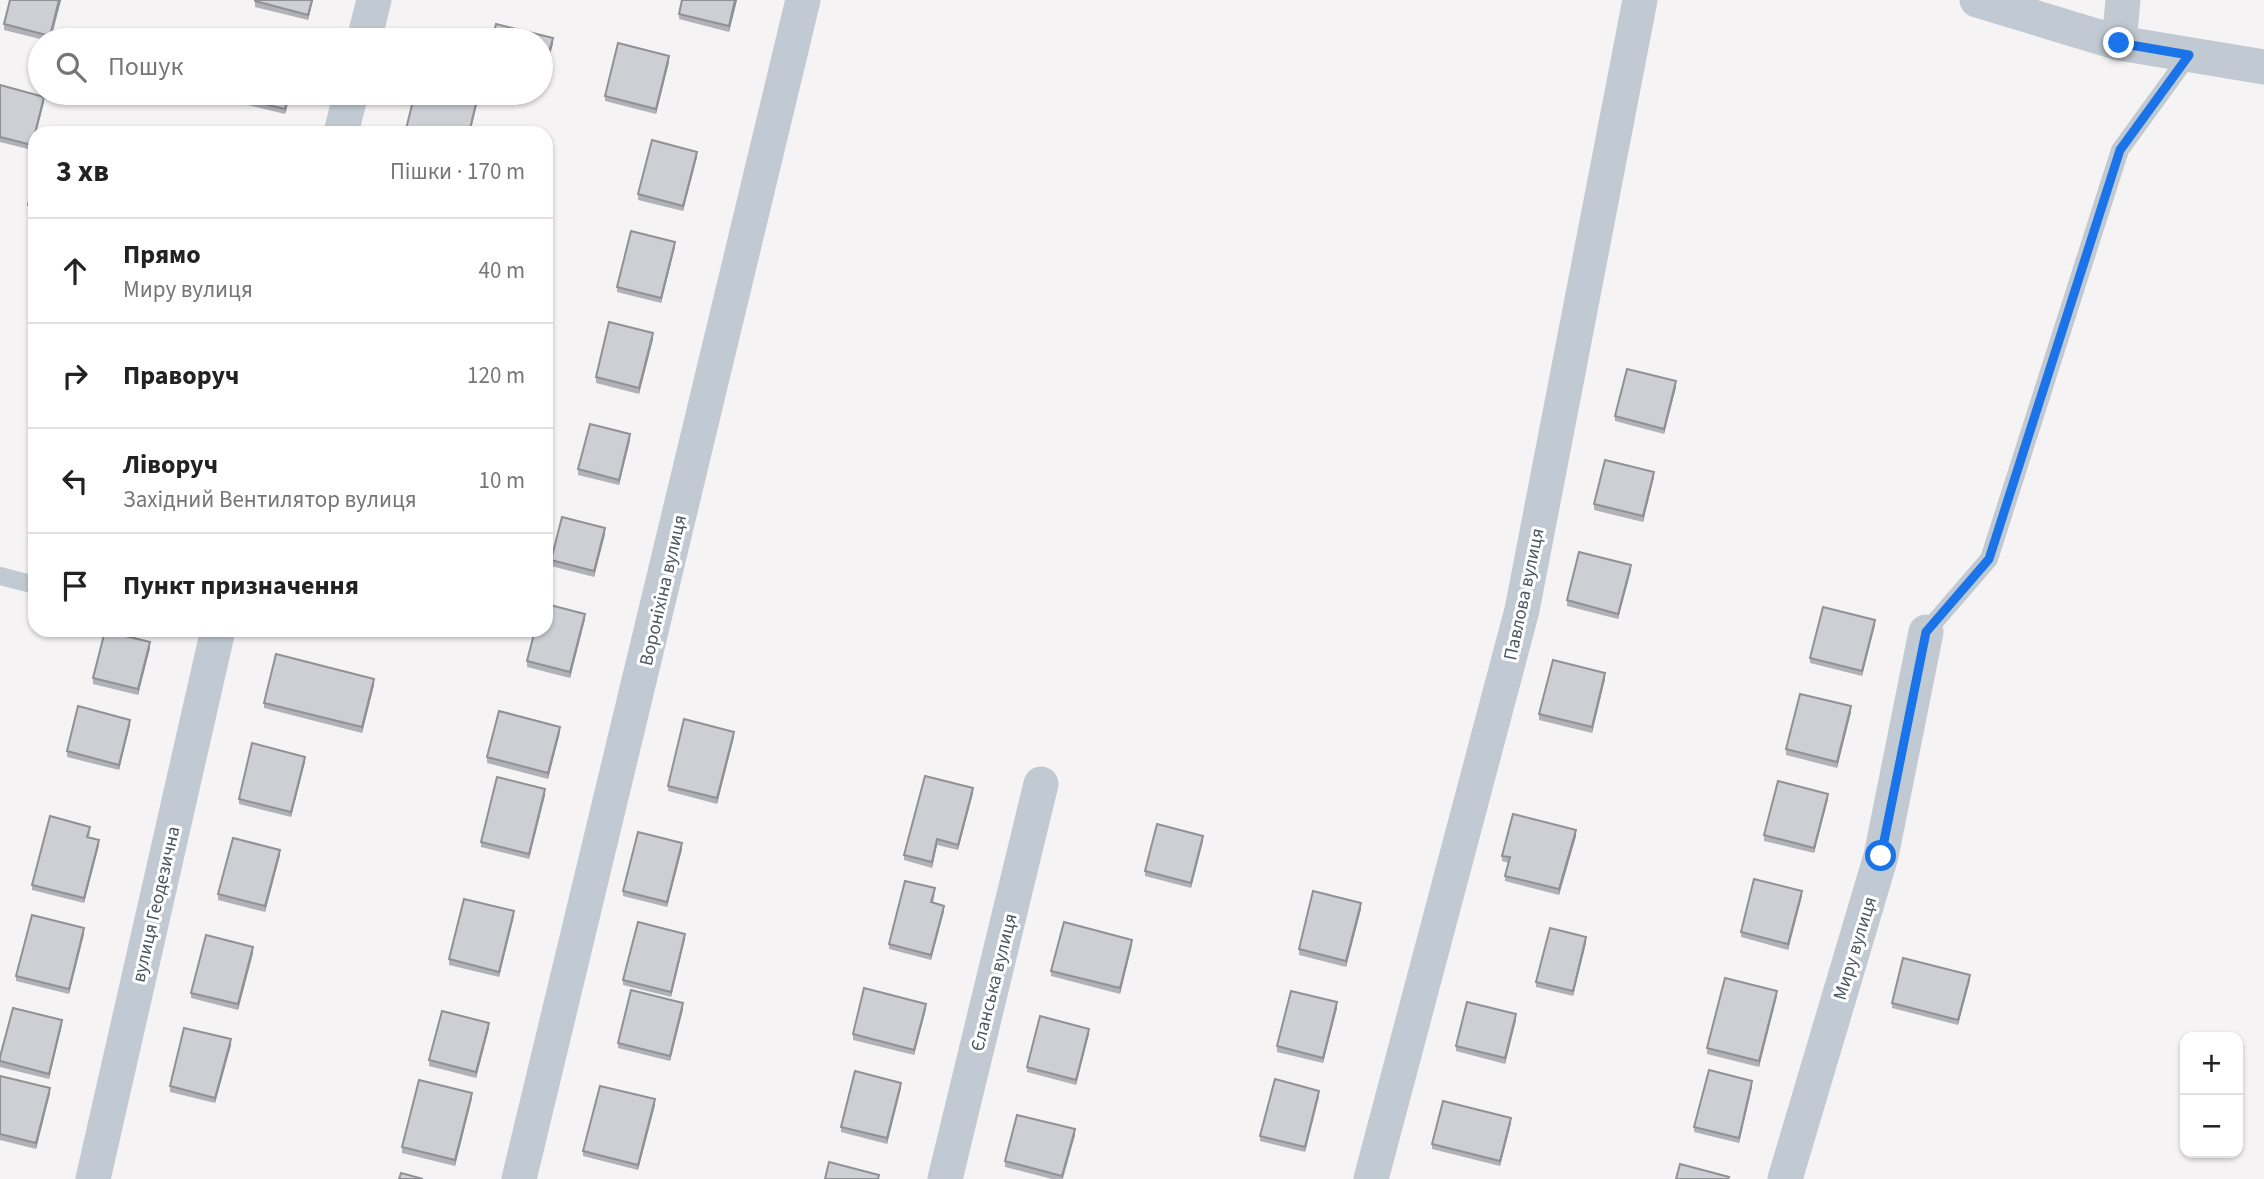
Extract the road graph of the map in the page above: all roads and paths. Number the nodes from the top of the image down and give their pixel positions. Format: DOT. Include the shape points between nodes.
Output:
graph roads {
  1 [pos="374,0"];
  2 [pos="803,0"];
  3 [pos="1640,0"];
  4 [pos="1977,0"];
  5 [pos="2123,0"];
  6 [pos="367,28"];
  7 [pos="2119,43"];
  8 [pos="2189,55"];
  9 [pos="2264,67"];
  10 [pos="348,105"];
  11 [pos="343,126"];
  12 [pos="0,576"];
  13 [pos="28,583"];
  14 [pos="1926,632"];
  15 [pos="216,637"];
  16 [pos="1041,784"];
  17 [pos="93,1179"];
  18 [pos="519,1179"];
  19 [pos="946,1179"];
  20 [pos="1371,1179"];
  21 [pos="1784,1179"];
  1 -- 6 [label="street"];
  2 -- 18 [label="street, Вороніхіна вулиця"];
  3 -- 20 [label="street, Павлова вулиця" via="1522,610"];
  4 -- 7 [label="street"];
  5 -- 7 [label="street"];
  7 -- 8 [label="street"];
  8 -- 9 [label="street"];
  8 -- 14 [label="lane" via="2120,150 1989,559"];
  10 -- 11 [label="street"];
  12 -- 13 [label="lane"];
  14 -- 21 [label="street, Миру вулиця" via="1881,856"];
  15 -- 17 [label="street, вулиця Геодезична"];
  16 -- 19 [label="street, Єланська вулиця"];
}
